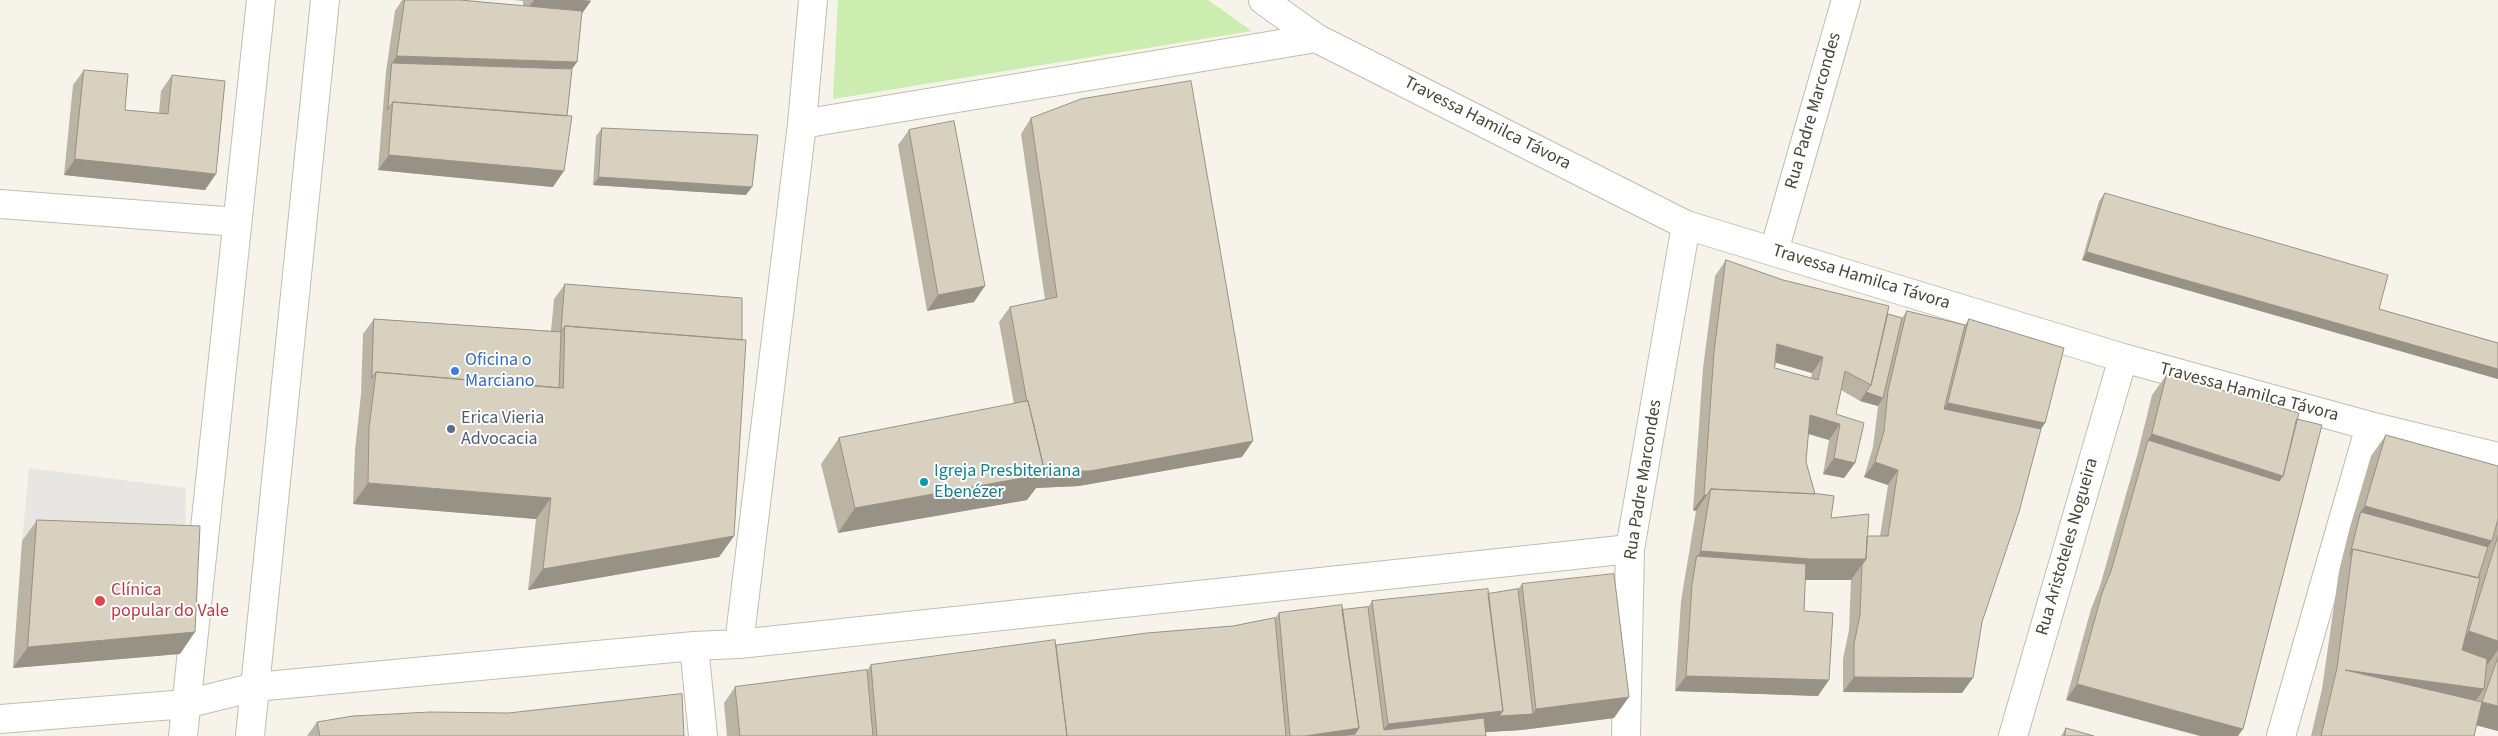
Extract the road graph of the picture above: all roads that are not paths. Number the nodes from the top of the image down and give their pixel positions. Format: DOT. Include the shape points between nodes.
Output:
graph roads {
  1 [pos="261,0"];
  2 [pos="325,0"];
  3 [pos="813,0"];
  4 [pos="1263,0"];
  5 [pos="1846,0"];
  6 [pos="1316,38"];
  7 [pos="802,124"];
  8 [pos="0,204"];
  9 [pos="237,222"];
  10 [pos="1686,225"];
  11 [pos="1774,251"];
  12 [pos="2123,358"];
  13 [pos="2370,426"];
  14 [pos="2498,457"];
  15 [pos="1630,549"];
  16 [pos="739,644"];
  17 [pos="694,646"];
  18 [pos="255,687"];
  19 [pos="186,704"];
  20 [pos="0,719"];
  21 [pos="183,736"];
  22 [pos="250,736"];
  23 [pos="703,736"];
  24 [pos="1626,736"];
  25 [pos="2013,736"];
  26 [pos="2281,736"];
  1 -- 9 [label="street"];
  2 -- 18 [label="street"];
  3 -- 7 [label="street"];
  4 -- 6 [label="street, Travessa Hamilca Távora"];
  5 -- 11 [label="street, Rua Padre Marcondes"];
  6 -- 7 [label="street"];
  6 -- 10 [label="street, Travessa Hamilca Távora"];
  7 -- 16 [label="street"];
  8 -- 9 [label="street"];
  9 -- 19 [label="street"];
  10 -- 11 [label="street, Travessa Hamilca Távora"];
  10 -- 15 [label="street, Rua Padre Marcondes"];
  11 -- 12 [label="street, Travessa Hamilca Távora"];
  12 -- 13 [label="street, Travessa Hamilca Távora"];
  12 -- 25 [label="street, Rua Aristoteles Nogueira"];
  13 -- 14 [label="street, Travessa Hamilca Távora"];
  13 -- 26 [label="street"];
  15 -- 16 [label="street"];
  15 -- 24 [label="street, Rua Padre Marcondes"];
  16 -- 17 [label="street"];
  17 -- 18 [label="street"];
  17 -- 23 [label="street"];
  18 -- 19 [label="street"];
  18 -- 22 [label="street"];
  19 -- 20 [label="street"];
  19 -- 21 [label="street"];
}
